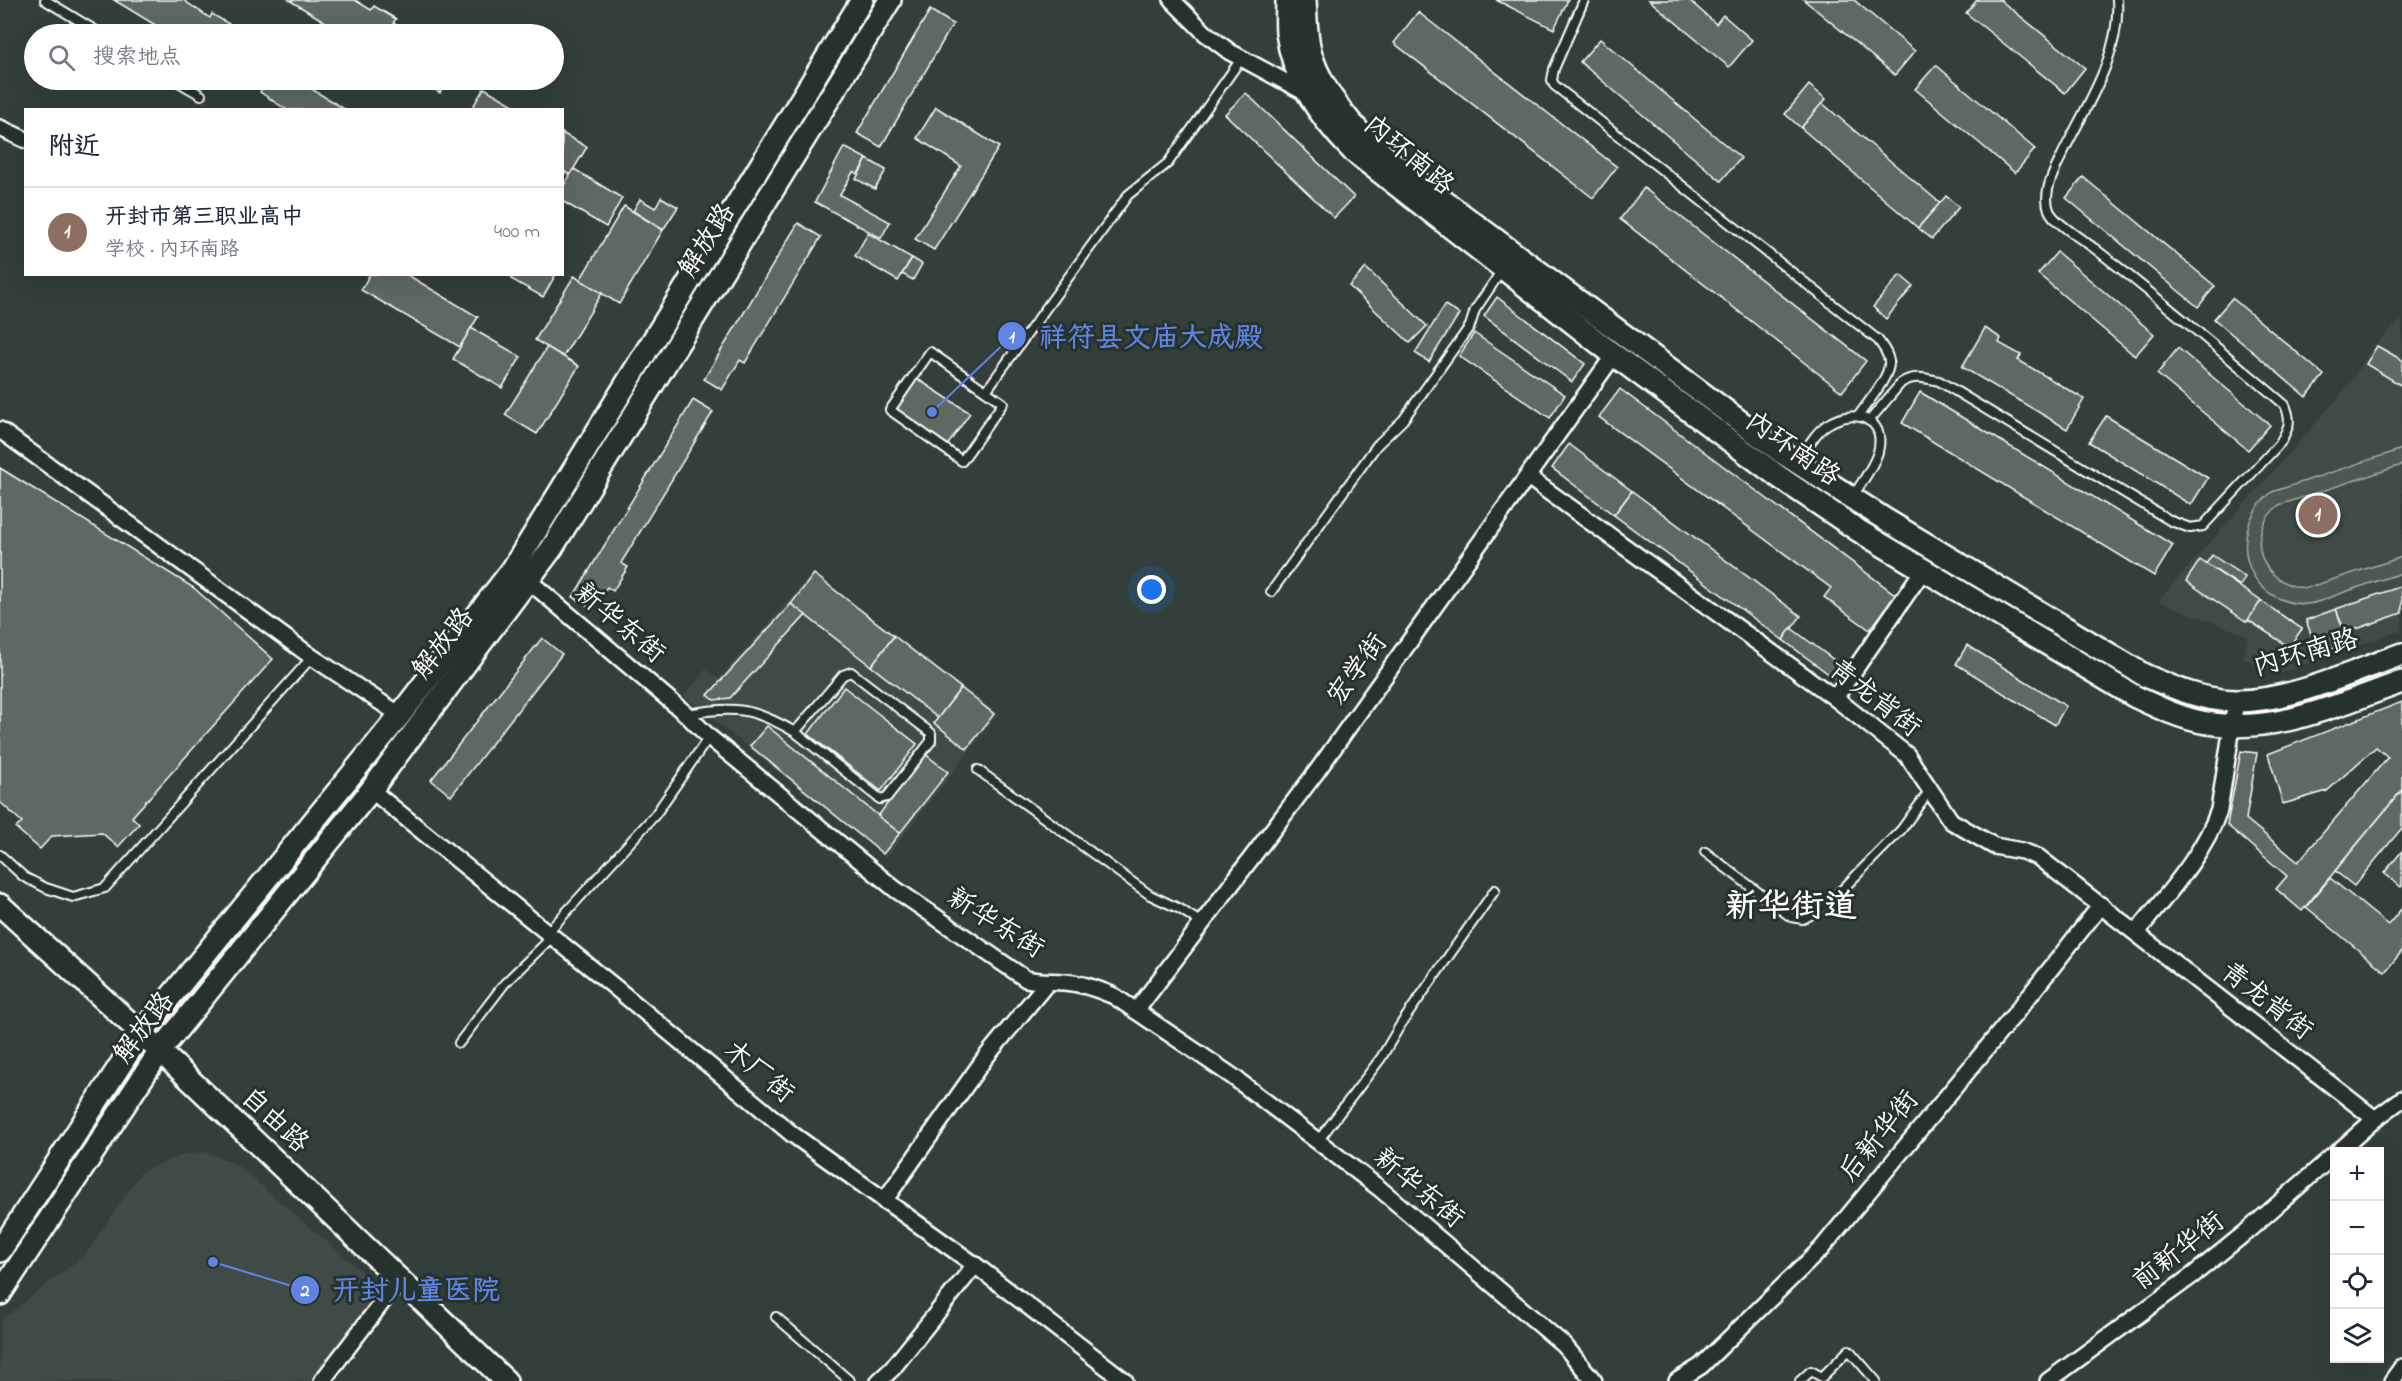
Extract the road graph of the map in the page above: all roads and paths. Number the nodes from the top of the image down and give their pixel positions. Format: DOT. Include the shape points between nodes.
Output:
graph roads {
  1 [pos="45,0"];
  2 [pos="862,0"];
  3 [pos="890,0"];
  4 [pos="1172,0"];
  5 [pos="1287,0"];
  6 [pos="1305,0"];
  7 [pos="1584,0"];
  8 [pos="2117,0"];
  9 [pos="85,24"];
  10 [pos="1241,59"];
  11 [pos="192,90"];
  12 [pos="1308,94"];
  13 [pos="201,95"];
  14 [pos="0,128"];
  15 [pos="24,139"];
  16 [pos="1504,269"];
  17 [pos="1614,355"];
  18 [pos="1887,373"];
  19 [pos="1900,383"];
  20 [pos="986,391"];
  21 [pos="1858,415"];
  22 [pos="1869,421"];
  23 [pos="0,430"];
  24 [pos="1797,462"];
  25 [pos="1528,477"];
  26 [pos="1852,497"];
  27 [pos="1924,569"];
  28 [pos="529,581"];
  29 [pos="1271,592"];
  30 [pos="2402,654"];
  31 [pos="312,657"];
  32 [pos="2402,682"];
  33 [pos="1835,699"];
  34 [pos="2236,701"];
  35 [pos="686,714"];
  36 [pos="400,715"];
  37 [pos="2232,726"];
  38 [pos="795,732"];
  39 [pos="709,737"];
  40 [pos="978,770"];
  41 [pos="371,790"];
  42 [pos="1930,790"];
  43 [pos="1705,852"];
  44 [pos="0,855"];
  45 [pos="1495,891"];
  46 [pos="2102,904"];
  47 [pos="0,905"];
  48 [pos="1203,924"];
  49 [pos="2137,933"];
  50 [pos="550,934"];
  51 [pos="1047,982"];
  52 [pos="1136,1011"];
  53 [pos="141,1033"];
  54 [pos="459,1043"];
  55 [pos="159,1051"];
  56 [pos="2401,1102"];
  57 [pos="2375,1119"];
  58 [pos="1318,1141"];
  59 [pos="2344,1147"];
  60 [pos="2330,1159"];
  61 [pos="884,1201"];
  62 [pos="0,1251"];
  63 [pos="975,1265"];
  64 [pos="400,1279"];
  65 [pos="0,1294"];
  66 [pos="776,1317"];
  67 [pos="2402,1366"];
  68 [pos="1682,1380"];
  69 [pos="322,1381"];
  70 [pos="506,1381"];
  71 [pos="850,1381"];
  72 [pos="879,1381"];
  73 [pos="1125,1381"];
  74 [pos="1594,1381"];
  75 [pos="1800,1381"];
  76 [pos="1876,1381"];
  77 [pos="2048,1381"];
  78 [pos="2392,1381"];
  1 -- 9 [label="lane"];
  2 -- 36 [label="street, 解放路" via="537,532"];
  3 -- 28 [label="street, 解放路"];
  4 -- 10 [label="street" via="1205,33"];
  5 -- 12 [label="street, 内环南路" via="1290,49"];
  6 -- 24 [label="street, 内环南路" via="1308,37 1318,71 1342,111 1372,146"];
  7 -- 18 [label="lane" via="1554,69 1554,85 1878,340 1890,363"];
  8 -- 19 [label="lane" via="2110,53 2052,176 2049,211 2285,405 2290,418 2283,436 2203,525 2190,528 2171,521 1939,381 1917,377"];
  10 -- 12 [label="street"];
  10 -- 20 [label="lane" via="1168,163 1128,195"];
  11 -- 13 [label="lane"];
  12 -- 16 [label="street, 内环南路" via="1353,150"];
  14 -- 15 [label="street"];
  16 -- 17 [label="street, 内环南路"];
  16 -- 29 [label="lane" via="1474,310 1470,326 1403,420 1377,445"];
  17 -- 25 [label="street, 宏学街"];
  17 -- 27 [label="street, 内环南路" via="1779,477"];
  18 -- 19 [label="lane"];
  18 -- 21 [label="lane"];
  19 -- 22 [label="lane"];
  20 -- 20 [label="lane" via="1003,403 962,461 890,410 930,352"];
  21 -- 22 [label="lane"];
  21 -- 24 [label="lane" via="1827,425 1814,436"];
  22 -- 26 [label="lane" via="1877,430 1878,450"];
  23 -- 31 [label="street"];
  24 -- 26 [label="street, 内环南路"];
  25 -- 33 [label="street, 青龙背街"];
  25 -- 48 [label="street, 宏学街"];
  26 -- 34 [label="street, 内环南路" via="2144,675 2190,693"];
  27 -- 33 [label="street"];
  27 -- 37 [label="street, 内环南路" via="2134,696 2205,723"];
  28 -- 35 [label="street, 新华东街"];
  28 -- 41 [label="street, 解放路"];
  30 -- 34 [label="street, 内环南路" via="2275,698"];
  31 -- 36 [label="street"];
  31 -- 44 [label="lane" via="105,888 73,897 24,877"];
  32 -- 37 [label="street, 内环南路" via="2303,717"];
  33 -- 42 [label="street, 青龙背街" via="1907,755"];
  34 -- 37 [label="street"];
  35 -- 38 [label="lane" via="733,708 772,718"];
  35 -- 39 [label="street, 新华东街"];
  36 -- 53 [label="street, 解放路"];
  37 -- 49 [label="street" via="2213,826 2196,856"];
  38 -- 38 [label="lane" via="843,675 851,672 931,733 931,741 887,797 880,799"];
  39 -- 50 [label="lane" via="654,815"];
  39 -- 51 [label="street, 新华东街" via="895,889 1010,970 1026,979"];
  40 -- 48 [label="lane" via="1150,895"];
  41 -- 50 [label="street, 木厂街"];
  41 -- 55 [label="street, 解放路"];
  42 -- 43 [label="lane" via="1901,830 1833,900 1803,918 1791,917"];
  42 -- 46 [label="street, 青龙背街" via="1951,821 1994,846 2038,857"];
  45 -- 58 [label="lane" via="1381,1058"];
  46 -- 49 [label="street, 青龙背街"];
  46 -- 68 [label="street, 后新华街" via="1821,1250"];
  47 -- 53 [label="street, 自由路"];
  48 -- 52 [label="street, 宏学街"];
  49 -- 57 [label="street, 青龙背街"];
  50 -- 54 [label="lane"];
  50 -- 61 [label="street, 木厂街" via="792,1134"];
  51 -- 52 [label="street, 新华东街" via="1094,987"];
  51 -- 61 [label="street" via="985,1058"];
  52 -- 58 [label="street, 新华东街"];
  53 -- 55 [label="street, 自由路"];
  53 -- 62 [label="street, 解放路"];
  55 -- 64 [label="street, 自由路"];
  55 -- 65 [label="street, 解放路"];
  56 -- 57 [label="street"];
  57 -- 59 [label="street"];
  58 -- 74 [label="street, 新华东街" via="1564,1345"];
  60 -- 77 [label="street, 前新华街" via="2193,1275"];
  61 -- 63 [label="street, 木厂街"];
  63 -- 72 [label="street"];
  63 -- 73 [label="street, 木厂街"];
  64 -- 69 [label="street"];
  64 -- 70 [label="street, 自由路"];
  66 -- 71 [label="lane"];
  67 -- 78 [label="street"];
  75 -- 76 [label="lane" via="1811,1371 1822,1377 1849,1350"];
}
